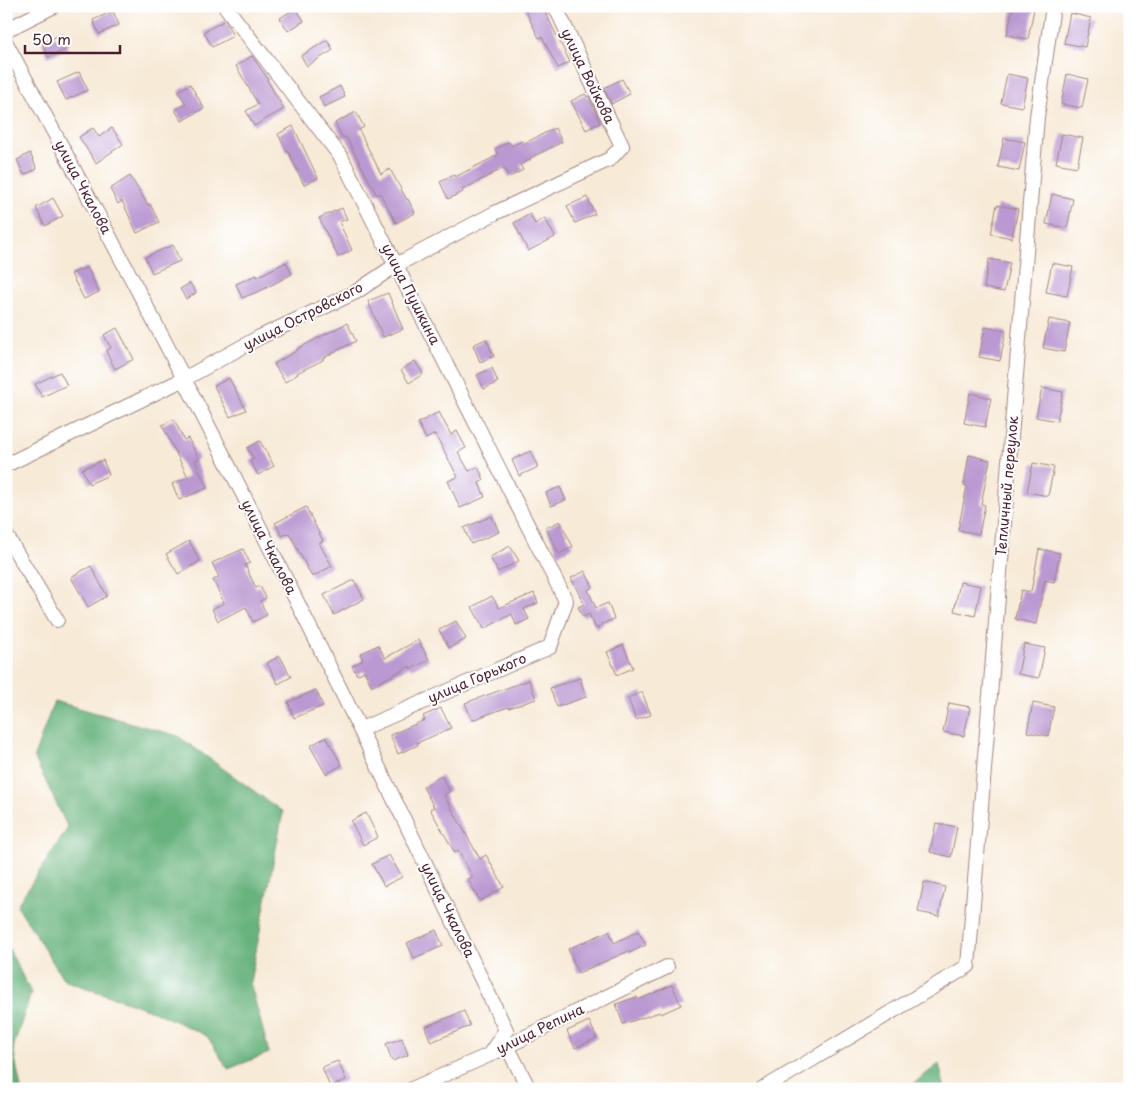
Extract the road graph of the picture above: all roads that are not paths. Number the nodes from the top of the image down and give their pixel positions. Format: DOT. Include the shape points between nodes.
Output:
graph roads {
  1 [pos="54,6"];
  2 [pos="226,6"];
  3 [pos="555,6"];
  4 [pos="1053,6"];
  5 [pos="6,30"];
  6 [pos="6,43"];
  7 [pos="622,146"];
  8 [pos="396,265"];
  9 [pos="184,379"];
  10 [pos="6,465"];
  11 [pos="6,535"];
  12 [pos="566,601"];
  13 [pos="56,620"];
  14 [pos="360,729"];
  15 [pos="667,967"];
  16 [pos="507,1046"];
  17 [pos="489,1055"];
  18 [pos="412,1089"];
  19 [pos="530,1089"];
  20 [pos="763,1089"];
  1 -- 5 [label="street"];
  2 -- 8 [label="street, улица Пушкина" via="341,157"];
  3 -- 7 [label="street, улица Войкова"];
  4 -- 20 [label="street, Тепличный переулок" via="1036,127 968,966"];
  6 -- 9 [label="street, улица Чкалова"];
  7 -- 8 [label="street, улица Островского" via="610,159 495,213"];
  8 -- 9 [label="street, улица Островского" via="356,292 260,337"];
  8 -- 12 [label="street, улица Пушкина"];
  9 -- 10 [label="street, улица Островского"];
  9 -- 14 [label="street, улица Чкалова"];
  11 -- 13 [label="street"];
  12 -- 14 [label="street, улица Горького" via="550,646"];
  14 -- 17 [label="street, улица Чкалова" via="506,1030"];
  15 -- 16 [label="street, улица Репина"];
  16 -- 17 [label="street, улица Репина"];
  16 -- 19 [label="street"];
  17 -- 18 [label="street, улица Репина"];
}
